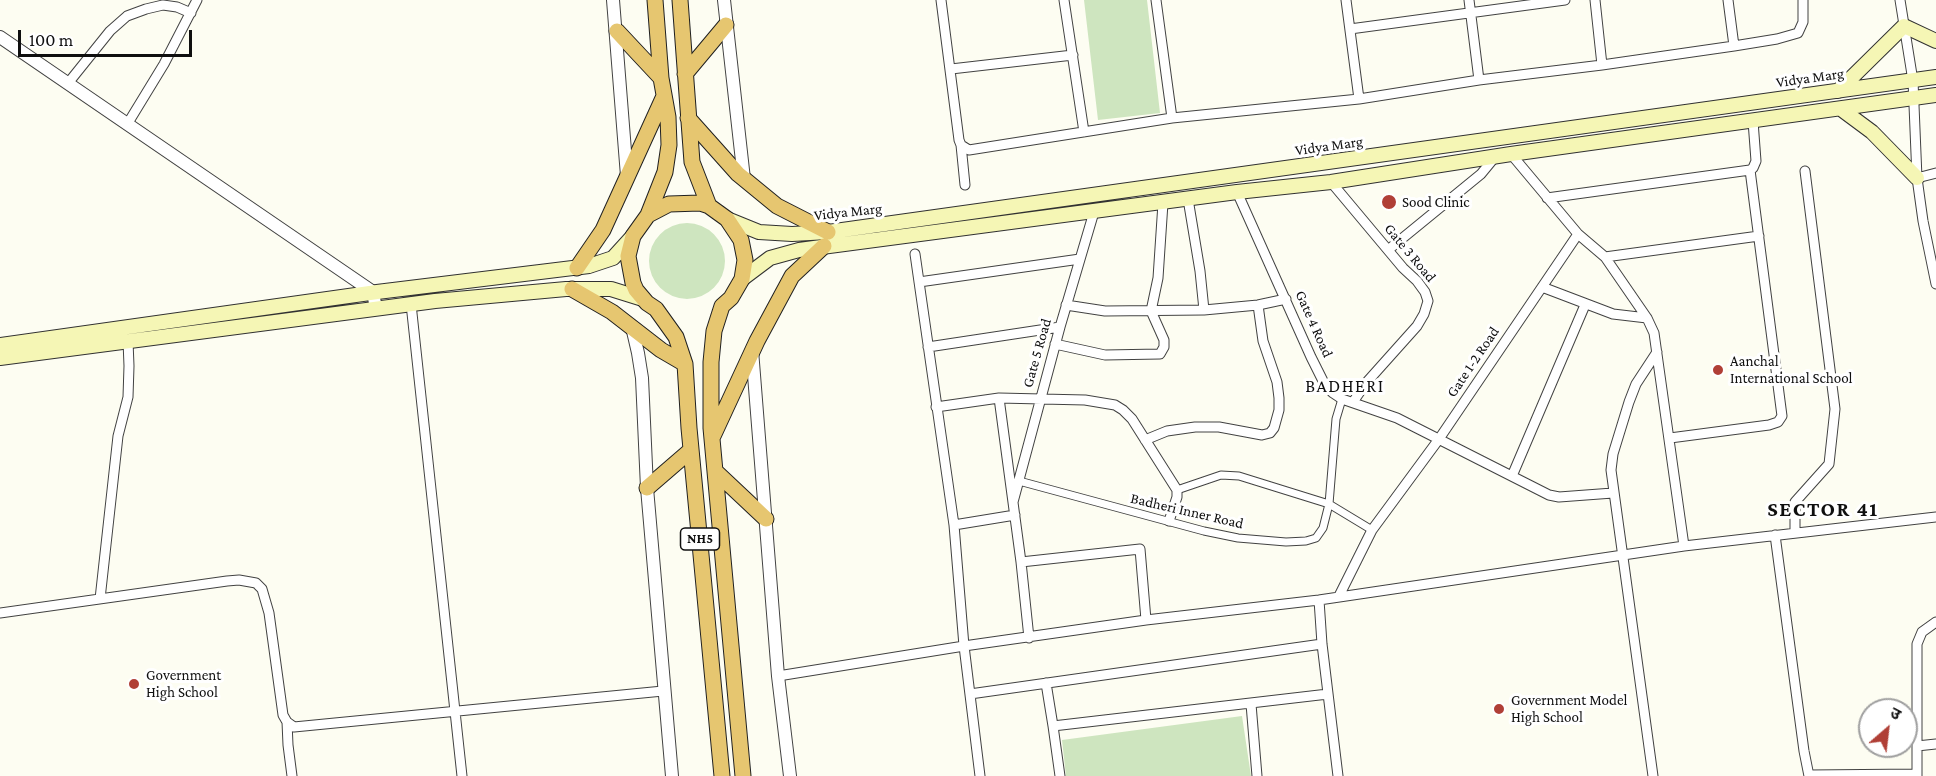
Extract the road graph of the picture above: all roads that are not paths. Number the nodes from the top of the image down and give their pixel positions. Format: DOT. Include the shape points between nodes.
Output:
graph roads {
  1 [pos="197,0"];
  2 [pos="614,0"];
  3 [pos="655,0"];
  4 [pos="680,0"];
  5 [pos="724,0"];
  6 [pos="941,0"];
  7 [pos="1064,0"];
  8 [pos="1156,0"];
  9 [pos="1346,0"];
  10 [pos="1469,0"];
  11 [pos="1565,0"];
  12 [pos="1595,0"];
  13 [pos="1728,0"];
  14 [pos="1803,0"];
  15 [pos="1900,0"];
  16 [pos="156,3"];
  17 [pos="191,13"];
  18 [pos="1471,13"];
  19 [pos="726,25"];
  20 [pos="1904,26"];
  21 [pos="1350,29"];
  22 [pos="617,31"];
  23 [pos="0,37"];
  24 [pos="1936,41"];
  25 [pos="1734,46"];
  26 [pos="1073,55"];
  27 [pos="1602,65"];
  28 [pos="951,69"];
  29 [pos="685,74"];
  30 [pos="1936,77"];
  31 [pos="661,78"];
  32 [pos="1479,80"];
  33 [pos="1913,81"];
  34 [pos="69,82"];
  35 [pos="1838,91"];
  36 [pos="1936,95"];
  37 [pos="664,96"];
  38 [pos="1359,99"];
  39 [pos="1915,99"];
  40 [pos="1841,109"];
  41 [pos="688,118"];
  42 [pos="1172,118"];
  43 [pos="1753,121"];
  44 [pos="128,123"];
  45 [pos="1084,132"];
  46 [pos="961,145"];
  47 [pos="1511,154"];
  48 [pos="1495,157"];
  49 [pos="1750,170"];
  50 [pos="1805,171"];
  51 [pos="1936,173"];
  52 [pos="627,176"];
  53 [pos="1917,178"];
  54 [pos="744,179"];
  55 [pos="1331,182"];
  56 [pos="965,185"];
  57 [pos="1237,192"];
  58 [pos="1547,198"];
  59 [pos="1188,199"];
  60 [pos="1163,203"];
  61 [pos="709,206"];
  62 [pos="1094,212"];
  63 [pos="648,215"];
  64 [pos="728,219"];
  65 [pos="1578,234"];
  66 [pos="633,236"];
  67 [pos="1759,236"];
  68 [pos="826,239"];
  69 [pos="1388,250"];
  70 [pos="915,254"];
  71 [pos="1605,257"];
  72 [pos="1080,259"];
  73 [pos="577,268"];
  74 [pos="742,279"];
  75 [pos="919,282"];
  76 [pos="1936,284"];
  77 [pos="1542,287"];
  78 [pos="572,289"];
  79 [pos="373,292"];
  80 [pos="643,299"];
  81 [pos="1286,299"];
  82 [pos="411,304"];
  83 [pos="1066,304"];
  84 [pos="1585,304"];
  85 [pos="1258,305"];
  86 [pos="376,309"];
  87 [pos="1204,310"];
  88 [pos="1151,311"];
  89 [pos="1647,318"];
  90 [pos="632,327"];
  91 [pos="1060,327"];
  92 [pos="128,341"];
  93 [pos="1055,344"];
  94 [pos="0,345"];
  95 [pos="928,347"];
  96 [pos="752,350"];
  97 [pos="1657,352"];
  98 [pos="0,358"];
  99 [pos="685,364"];
  100 [pos="999,398"];
  101 [pos="1040,399"];
  102 [pos="1342,399"];
  103 [pos="1353,402"];
  104 [pos="936,408"];
  105 [pos="712,438"];
  106 [pos="1439,438"];
  107 [pos="1670,438"];
  108 [pos="1145,440"];
  109 [pos="691,450"];
  110 [pos="715,471"];
  111 [pos="1512,476"];
  112 [pos="1019,481"];
  113 [pos="647,488"];
  114 [pos="1177,490"];
  115 [pos="1613,493"];
  116 [pos="1012,502"];
  117 [pos="1329,504"];
  118 [pos="1015,515"];
  119 [pos="1936,517"];
  120 [pos="766,519"];
  121 [pos="1169,521"];
  122 [pos="954,525"];
  123 [pos="1372,530"];
  124 [pos="1795,533"];
  125 [pos="1775,535"];
  126 [pos="1684,546"];
  127 [pos="1622,555"];
  128 [pos="1021,562"];
  129 [pos="1339,596"];
  130 [pos="100,599"];
  131 [pos="1319,600"];
  132 [pos="0,613"];
  133 [pos="1146,620"];
  134 [pos="1936,622"];
  135 [pos="1029,638"];
  136 [pos="1322,644"];
  137 [pos="964,646"];
  138 [pos="778,675"];
  139 [pos="1046,683"];
  140 [pos="663,691"];
  141 [pos="970,694"];
  142 [pos="1328,694"];
  143 [pos="1917,698"];
  144 [pos="1251,704"];
  145 [pos="454,710"];
  146 [pos="287,722"];
  147 [pos="1053,726"];
  148 [pos="1936,744"];
  149 [pos="1918,746"];
  150 [pos="1917,758"];
  151 [pos="1809,775"];
  152 [pos="1917,775"];
  153 [pos="292,776"];
  154 [pos="462,776"];
  155 [pos="672,776"];
  156 [pos="722,776"];
  157 [pos="743,776"];
  158 [pos="790,776"];
  159 [pos="980,776"];
  160 [pos="1060,776"];
  161 [pos="1257,776"];
  162 [pos="1338,776"];
  163 [pos="1653,776"];
  1 -- 17 [label="street"];
  2 -- 22 [label="street"];
  3 -- 31 [label="highway, NH5"];
  4 -- 29 [label="highway"];
  5 -- 19 [label="street"];
  6 -- 28 [label="street"];
  7 -- 26 [label="street"];
  8 -- 42 [label="street"];
  9 -- 21 [label="street"];
  10 -- 18 [label="street"];
  11 -- 18 [label="street"];
  12 -- 27 [label="street"];
  13 -- 25 [label="street"];
  14 -- 25 [label="street" via="1803,22 1798,33"];
  15 -- 20 [label="street"];
  16 -- 17 [label="street"];
  16 -- 34 [label="street" via="119,22"];
  17 -- 44 [label="street"];
  18 -- 21 [label="street"];
  18 -- 32 [label="street"];
  19 -- 29 [label="highway"];
  19 -- 54 [label="street"];
  20 -- 24 [label="main road"];
  20 -- 33 [label="street"];
  20 -- 35 [label="main road"];
  21 -- 38 [label="street"];
  22 -- 31 [label="highway"];
  22 -- 52 [label="street"];
  23 -- 34 [label="street"];
  25 -- 27 [label="street"];
  26 -- 28 [label="street"];
  26 -- 45 [label="street"];
  27 -- 32 [label="street"];
  28 -- 46 [label="street"];
  29 -- 41 [label="highway"];
  30 -- 33 [label="main road, Vidya Marg"];
  31 -- 37 [label="highway, NH5"];
  32 -- 38 [label="street"];
  33 -- 35 [label="main road, Vidya Marg"];
  33 -- 39 [label="street"];
  34 -- 44 [label="street"];
  35 -- 68 [label="main road, Vidya Marg"];
  36 -- 39 [label="main road, Vidya Marg"];
  37 -- 52 [label="highway"];
  37 -- 63 [label="highway, NH5" via="669,145 665,172"];
  38 -- 42 [label="street"];
  39 -- 40 [label="main road, Vidya Marg"];
  39 -- 53 [label="street"];
  40 -- 43 [label="main road, Vidya Marg"];
  40 -- 53 [label="main road" via="1872,132"];
  41 -- 54 [label="highway"];
  41 -- 61 [label="highway" via="692,162"];
  42 -- 45 [label="street"];
  43 -- 47 [label="main road, Vidya Marg"];
  43 -- 49 [label="street" via="1756,161"];
  44 -- 79 [label="street"];
  45 -- 46 [label="street" via="988,148 969,150"];
  46 -- 56 [label="street"];
  47 -- 48 [label="main road, Vidya Marg"];
  47 -- 58 [label="street"];
  48 -- 55 [label="main road, Vidya Marg"];
  48 -- 69 [label="street" via="1481,174"];
  49 -- 58 [label="street"];
  49 -- 67 [label="street"];
  50 -- 124 [label="street" via="1835,409 1828,464 1796,502"];
  51 -- 53 [label="street"];
  52 -- 73 [label="highway" via="603,230"];
  53 -- 76 [label="street"];
  54 -- 68 [label="highway"];
  55 -- 57 [label="main road, Vidya Marg"];
  55 -- 69 [label="street, Gate 3 Road"];
  57 -- 59 [label="main road, Vidya Marg"];
  57 -- 81 [label="street, Gate 4 Road"];
  58 -- 65 [label="street"];
  59 -- 60 [label="main road, Vidya Marg"];
  59 -- 87 [label="street"];
  60 -- 62 [label="main road, Vidya Marg"];
  60 -- 88 [label="street" via="1158,278"];
  61 -- 63 [label="highway" via="669,204"];
  61 -- 64 [label="highway"];
  62 -- 68 [label="main road, Vidya Marg"];
  62 -- 72 [label="street, Gate 5 Road"];
  63 -- 66 [label="highway, NH5"];
  64 -- 68 [label="main road, Vidya Marg" via="759,232"];
  64 -- 74 [label="highway" via="741,240 745,260"];
  65 -- 71 [label="street"];
  65 -- 77 [label="street, Gate 1-2 Road"];
  66 -- 73 [label="main road" via="613,258"];
  66 -- 80 [label="highway, NH5" via="628,256 633,283"];
  67 -- 71 [label="street"];
  67 -- 107 [label="street" via="1782,416 1769,425"];
  68 -- 74 [label="main road, Vidya Marg" via="770,258"];
  68 -- 96 [label="highway" via="792,276"];
  69 -- 103 [label="street, Gate 3 Road" via="1417,281 1428,301 1417,326"];
  70 -- 75 [label="street"];
  71 -- 89 [label="street"];
  72 -- 75 [label="street"];
  72 -- 83 [label="street, Gate 5 Road"];
  73 -- 79 [label="main road"];
  74 -- 105 [label="highway, NH5 / NH5" via="722,306 714,331"];
  75 -- 95 [label="street"];
  77 -- 84 [label="street"];
  77 -- 106 [label="street, Gate 1-2 Road"];
  78 -- 80 [label="main road" via="611,289"];
  78 -- 82 [label="main road"];
  78 -- 90 [label="highway"];
  79 -- 86 [label="street"];
  79 -- 94 [label="main road"];
  80 -- 99 [label="highway, NH5" via="656,309 675,337"];
  81 -- 85 [label="street"];
  81 -- 102 [label="street, Gate 4 Road" via="1326,385"];
  82 -- 86 [label="main road"];
  82 -- 145 [label="street"];
  83 -- 88 [label="street" via="1105,311"];
  83 -- 91 [label="street, Gate 5 Road"];
  84 -- 89 [label="street" via="1613,314"];
  84 -- 111 [label="street"];
  85 -- 87 [label="street"];
  85 -- 108 [label="street" via="1263,341 1279,398 1280,410 1270,433 1196,427 1167,431"];
  86 -- 92 [label="main road"];
  87 -- 88 [label="street"];
  88 -- 93 [label="street" via="1164,340 1160,354 1105,355"];
  89 -- 97 [label="street"];
  90 -- 99 [label="highway"];
  90 -- 113 [label="street" via="642,378"];
  91 -- 93 [label="street, Gate 5 Road"];
  91 -- 95 [label="street"];
  92 -- 98 [label="main road"];
  92 -- 130 [label="street" via="128,397 117,436"];
  93 -- 101 [label="street, Gate 5 Road"];
  95 -- 104 [label="street"];
  96 -- 105 [label="highway"];
  96 -- 120 [label="street"];
  97 -- 107 [label="street"];
  97 -- 115 [label="street" via="1629,402 1613,454"];
  99 -- 109 [label="highway, NH5"];
  100 -- 101 [label="street"];
  100 -- 104 [label="street"];
  100 -- 116 [label="street"];
  101 -- 108 [label="street" via="1115,405 1132,419"];
  101 -- 112 [label="street, Gate 5 Road"];
  102 -- 103 [label="street"];
  102 -- 117 [label="street, Badheri Inner Road" via="1336,419"];
  103 -- 106 [label="street"];
  104 -- 122 [label="street"];
  105 -- 110 [label="highway, NH5 / NH5"];
  106 -- 111 [label="street"];
  106 -- 123 [label="street, Gate 1-2 Road"];
  107 -- 126 [label="street"];
  108 -- 114 [label="street"];
  109 -- 113 [label="highway"];
  109 -- 156 [label="highway, NH5"];
  110 -- 120 [label="highway"];
  110 -- 157 [label="highway, NH5 / NH5"];
  111 -- 115 [label="street" via="1559,497"];
  112 -- 116 [label="street, Gate 5 Road"];
  112 -- 121 [label="street, Badheri Inner Road"];
  113 -- 140 [label="street"];
  114 -- 117 [label="street" via="1221,475 1239,476"];
  114 -- 121 [label="street"];
  115 -- 127 [label="street"];
  116 -- 118 [label="street"];
  117 -- 121 [label="street, Badheri Inner Road" via="1323,528 1316,538 1306,541 1238,538"];
  117 -- 123 [label="street"];
  118 -- 122 [label="street"];
  118 -- 128 [label="street"];
  119 -- 124 [label="street"];
  120 -- 138 [label="street"];
  122 -- 137 [label="street"];
  123 -- 129 [label="street, Gate 1-2 Road"];
  124 -- 125 [label="street"];
  125 -- 126 [label="street"];
  125 -- 151 [label="street"];
  126 -- 127 [label="street"];
  127 -- 129 [label="street"];
  127 -- 163 [label="street"];
  128 -- 133 [label="street" via="1140,549"];
  128 -- 135 [label="street"];
  129 -- 131 [label="street"];
  130 -- 132 [label="street"];
  130 -- 146 [label="street" via="227,581 256,583 266,599"];
  131 -- 133 [label="street"];
  131 -- 136 [label="street"];
  133 -- 135 [label="street"];
  134 -- 143 [label="street" via="1922,632 1917,644"];
  135 -- 137 [label="street"];
  136 -- 139 [label="street"];
  136 -- 142 [label="street"];
  137 -- 138 [label="street"];
  137 -- 141 [label="street"];
  138 -- 158 [label="street"];
  139 -- 141 [label="street"];
  139 -- 147 [label="street"];
  140 -- 145 [label="street"];
  140 -- 155 [label="street"];
  141 -- 159 [label="street"];
  142 -- 144 [label="street"];
  142 -- 162 [label="street"];
  144 -- 147 [label="street"];
  144 -- 161 [label="street"];
  145 -- 146 [label="street" via="304,727"];
  145 -- 154 [label="street"];
  146 -- 153 [label="street"];
  147 -- 160 [label="street"];
  148 -- 149 [label="street"];
  150 -- 152 [label="street"];
  151 -- 152 [label="street"];
}
